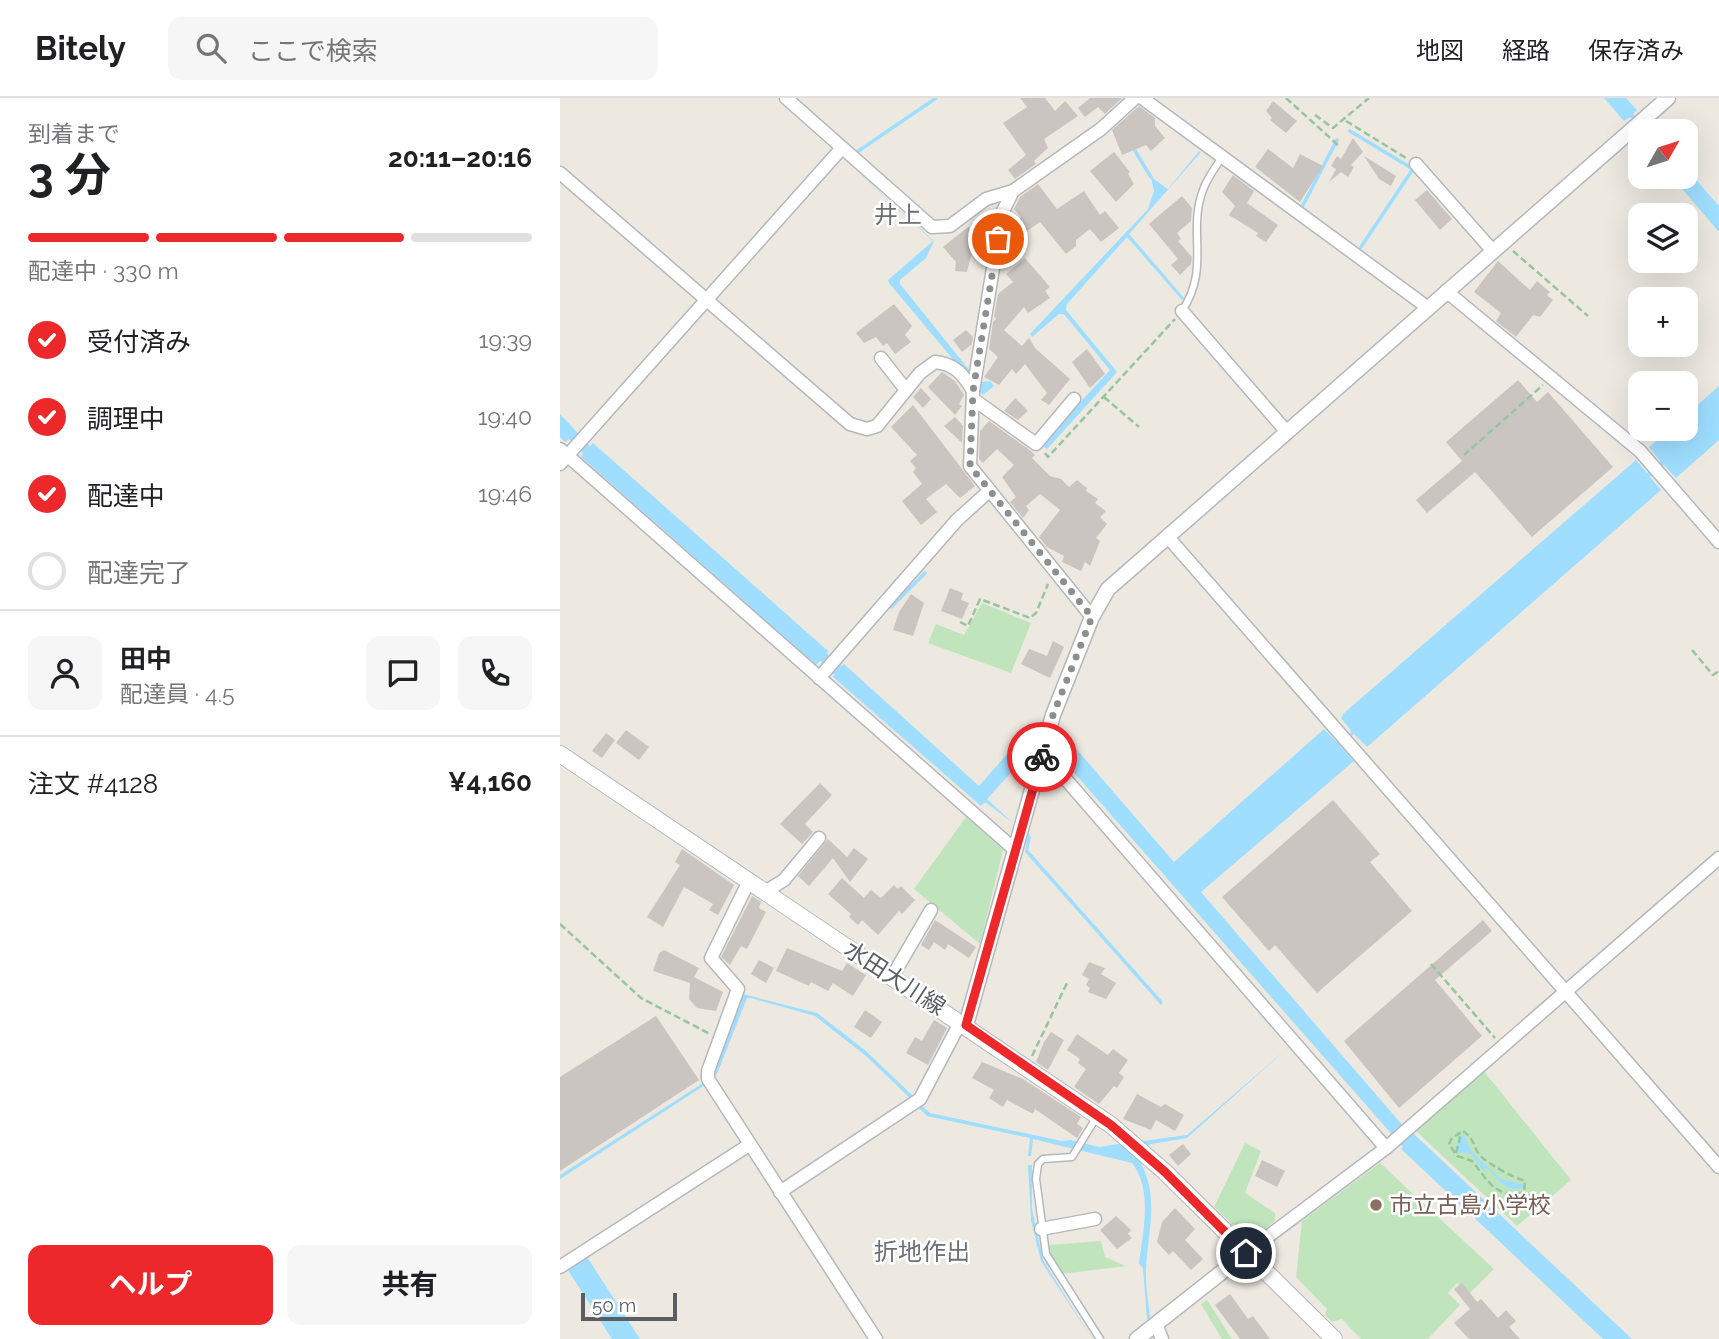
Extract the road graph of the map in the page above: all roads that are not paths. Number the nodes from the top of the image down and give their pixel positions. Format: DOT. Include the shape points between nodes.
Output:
graph roads {
  1 [pos="786,98"];
  2 [pos="1135,98"];
  3 [pos="1142,98"];
  4 [pos="1668,98"];
  5 [pos="841,149"];
  6 [pos="1222,157"];
  7 [pos="1416,164"];
  8 [pos="560,173"];
  9 [pos="1013,191"];
  10 [pos="1497,246"];
  11 [pos="1446,291"];
  12 [pos="705,301"];
  13 [pos="1427,307"];
  14 [pos="1182,311"];
  15 [pos="881,358"];
  16 [pos="906,390"];
  17 [pos="973,395"];
  18 [pos="1074,399"];
  19 [pos="1286,431"];
  20 [pos="565,455"];
  21 [pos="988,492"];
  22 [pos="1167,536"];
  23 [pos="1719,542"];
  24 [pos="1092,617"];
  25 [pos="821,675"];
  26 [pos="1044,751"];
  27 [pos="560,754"];
  28 [pos="819,838"];
  29 [pos="1014,849"];
  30 [pos="1719,858"];
  31 [pos="749,881"];
  32 [pos="765,892"];
  33 [pos="932,910"];
  34 [pos="892,976"];
  35 [pos="1567,992"];
  36 [pos="963,1023"];
  37 [pos="1098,1115"];
  38 [pos="749,1144"];
  39 [pos="1389,1145"];
  40 [pos="1719,1167"];
  41 [pos="780,1192"];
  42 [pos="1096,1219"];
  43 [pos="1041,1229"];
  44 [pos="1246,1253"];
  45 [pos="560,1267"];
  46 [pos="1156,1324"];
  47 [pos="876,1339"];
  48 [pos="1100,1339"];
  49 [pos="1137,1339"];
  50 [pos="1162,1339"];
  51 [pos="1334,1339"];
  1 -- 5 [label="street"];
  2 -- 9 [label="street" via="1101,129"];
  3 -- 6 [label="street"];
  4 -- 10 [label="street"];
  5 -- 9 [label="street" via="932,227 950,226 986,199"];
  5 -- 12 [label="street"];
  6 -- 13 [label="street"];
  6 -- 14 [label="lane" via="1203,190 1197,282"];
  7 -- 10 [label="street"];
  8 -- 12 [label="street"];
  9 -- 17 [label="street" via="1002,213"];
  10 -- 11 [label="street"];
  11 -- 13 [label="street"];
  11 -- 23 [label="street" via="1640,451"];
  12 -- 16 [label="street" via="850,424 867,429 877,426"];
  12 -- 20 [label="street" via="589,434"];
  13 -- 19 [label="street"];
  14 -- 19 [label="street"];
  15 -- 16 [label="street"];
  16 -- 17 [label="street" via="935,362 950,363 964,376"];
  17 -- 18 [label="street" via="1036,444"];
  17 -- 21 [label="street" via="970,466"];
  19 -- 22 [label="street"];
  20 -- 25 [label="street"];
  21 -- 24 [label="street"];
  21 -- 25 [label="street" via="957,520"];
  22 -- 24 [label="street" via="1108,589"];
  22 -- 35 [label="street"];
  24 -- 26 [label="street" via="1053,715"];
  25 -- 29 [label="street"];
  26 -- 29 [label="street"];
  26 -- 39 [label="street"];
  27 -- 31 [label="main road, 水田大川線"];
  28 -- 32 [label="street" via="784,880"];
  29 -- 36 [label="street"];
  30 -- 35 [label="street"];
  31 -- 32 [label="main road, 水田大川線"];
  31 -- 38 [label="street" via="711,958 738,989 708,1071 708,1079"];
  32 -- 34 [label="main road, 水田大川線"];
  33 -- 34 [label="street"];
  34 -- 36 [label="main road, 水田大川線"];
  35 -- 39 [label="street"];
  35 -- 40 [label="street"];
  36 -- 37 [label="main road, 水田大川線"];
  36 -- 41 [label="street" via="953,1030 920,1099"];
  37 -- 43 [label="lane" via="1077,1153 1043,1158 1038,1164"];
  37 -- 44 [label="main road, 水田大川線" via="1165,1172"];
  38 -- 41 [label="street"];
  38 -- 45 [label="street"];
  39 -- 44 [label="street"];
  41 -- 47 [label="street"];
  42 -- 43 [label="street"];
  43 -- 48 [label="lane" via="1052,1268"];
  44 -- 46 [label="street"];
  44 -- 51 [label="main road, 水田大川線"];
  46 -- 49 [label="street"];
  46 -- 50 [label="street"];
}
